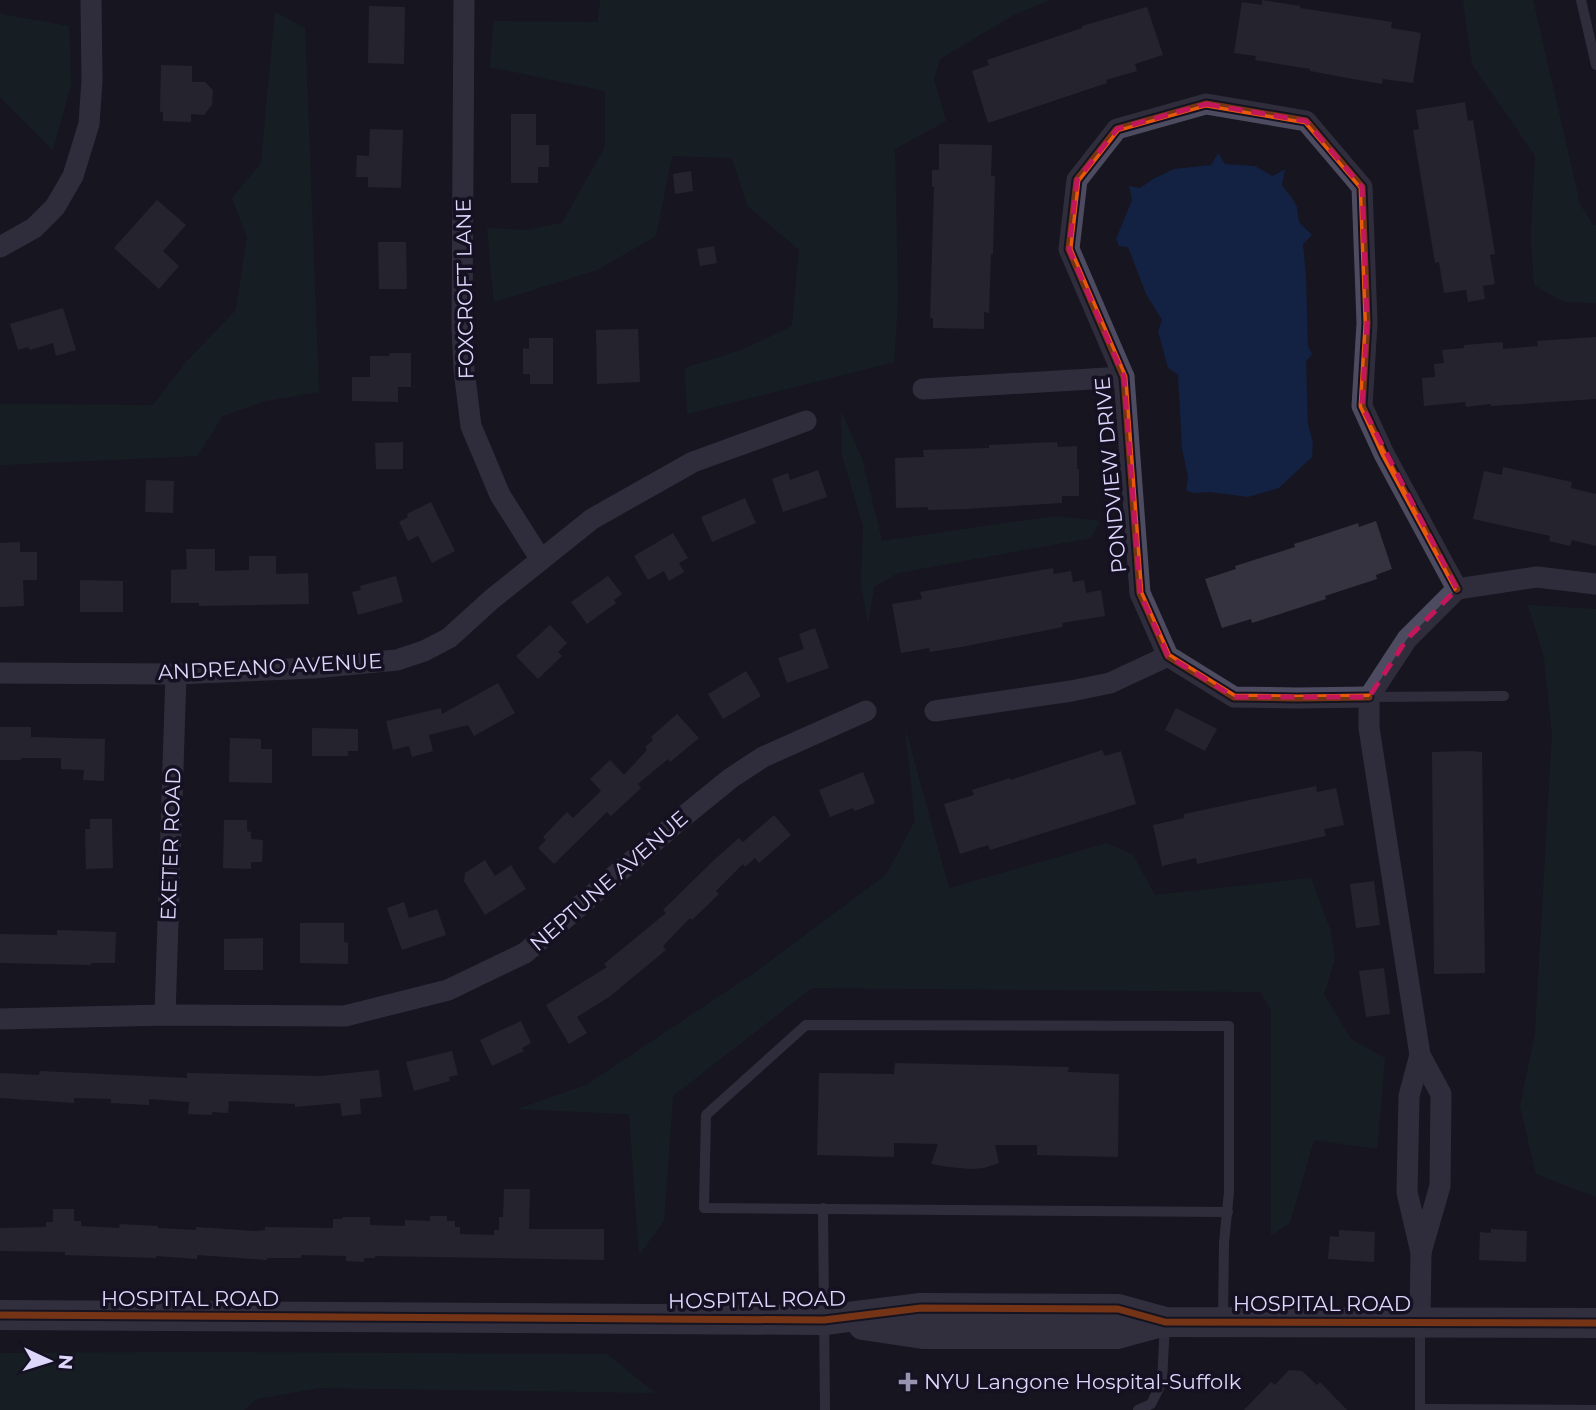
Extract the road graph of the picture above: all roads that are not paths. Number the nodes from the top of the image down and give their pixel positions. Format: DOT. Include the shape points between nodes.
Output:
graph roads {
  1 [pos="91,0"];
  2 [pos="464,0"];
  3 [pos="1581,0"];
  4 [pos="1596,65"];
  5 [pos="0,247"];
  6 [pos="1124,377"];
  7 [pos="923,389"];
  8 [pos="806,421"];
  9 [pos="541,560"];
  10 [pos="1596,584"];
  11 [pos="1457,589"];
  12 [pos="1168,656"];
  13 [pos="0,673"];
  14 [pos="176,674"];
  15 [pos="1504,696"];
  16 [pos="1369,697"];
  17 [pos="866,711"];
  18 [pos="935,711"];
  19 [pos="165,1015"];
  20 [pos="0,1019"];
  21 [pos="1420,1055"];
  22 [pos="1408,1146"];
  23 [pos="1441,1147"];
  24 [pos="823,1208"];
  25 [pos="1228,1212"];
  26 [pos="1421,1252"];
  27 [pos="0,1315"];
  28 [pos="824,1320"];
  29 [pos="1165,1322"];
  30 [pos="1223,1322"];
  31 [pos="1420,1322"];
  32 [pos="1596,1323"];
  33 [pos="1420,1409"];
  34 [pos="825,1410"];
  35 [pos="1138,1410"];
  36 [pos="1596,1410"];
  1 -- 5 [label="street" via="89,124 74,176 34,228"];
  2 -- 9 [label="street, FOXCROFT LANE" via="462,328 471,426 500,495"];
  3 -- 4 [label="lane"];
  6 -- 7 [label="street"];
  6 -- 11 [label="street, PONDVIEW DRIVE" via="1069,249 1077,180 1117,129 1206,104 1306,121 1362,187 1367,323 1362,406"];
  6 -- 12 [label="street, PONDVIEW DRIVE" via="1140,593"];
  8 -- 9 [label="street, ANDREANO AVENUE" via="693,462 592,519"];
  9 -- 14 [label="street, ANDREANO AVENUE" via="449,638 397,660"];
  10 -- 11 [label="street" via="1537,577"];
  11 -- 16 [label="street" via="1407,639"];
  12 -- 16 [label="street" via="1234,697"];
  12 -- 18 [label="street" via="1110,683"];
  13 -- 14 [label="street, ANDREANO AVENUE"];
  14 -- 19 [label="street, EXETER ROAD"];
  15 -- 16 [label="lane"];
  16 -- 21 [label="street" via="1369,728"];
  17 -- 19 [label="street, NEPTUNE AVENUE" via="763,757 731,778 525,953 448,990 345,1016"];
  19 -- 20 [label="street, NEPTUNE AVENUE"];
  21 -- 22 [label="street" via="1409,1096"];
  21 -- 23 [label="street" via="1441,1094"];
  22 -- 23 [label="street"];
  22 -- 26 [label="street" via="1407,1192"];
  23 -- 26 [label="street" via="1440,1186"];
  24 -- 25 [label="lane"];
  24 -- 25 [label="lane" via="704,1208 706,1115 806,1025 1228,1026"];
  24 -- 28 [label="lane"];
  25 -- 30 [label="lane"];
  26 -- 31 [label="street"];
  27 -- 28 [label="street, HOSPITAL ROAD"];
  28 -- 29 [label="street, HOSPITAL ROAD" via="921,1308 1118,1309"];
  28 -- 34 [label="lane"];
  29 -- 30 [label="street, HOSPITAL ROAD"];
  29 -- 35 [label="lane" via="1162,1382 1151,1404"];
  30 -- 31 [label="street, HOSPITAL ROAD"];
  31 -- 32 [label="street, HOSPITAL ROAD"];
  31 -- 33 [label="lane"];
  33 -- 36 [label="lane"];
}
